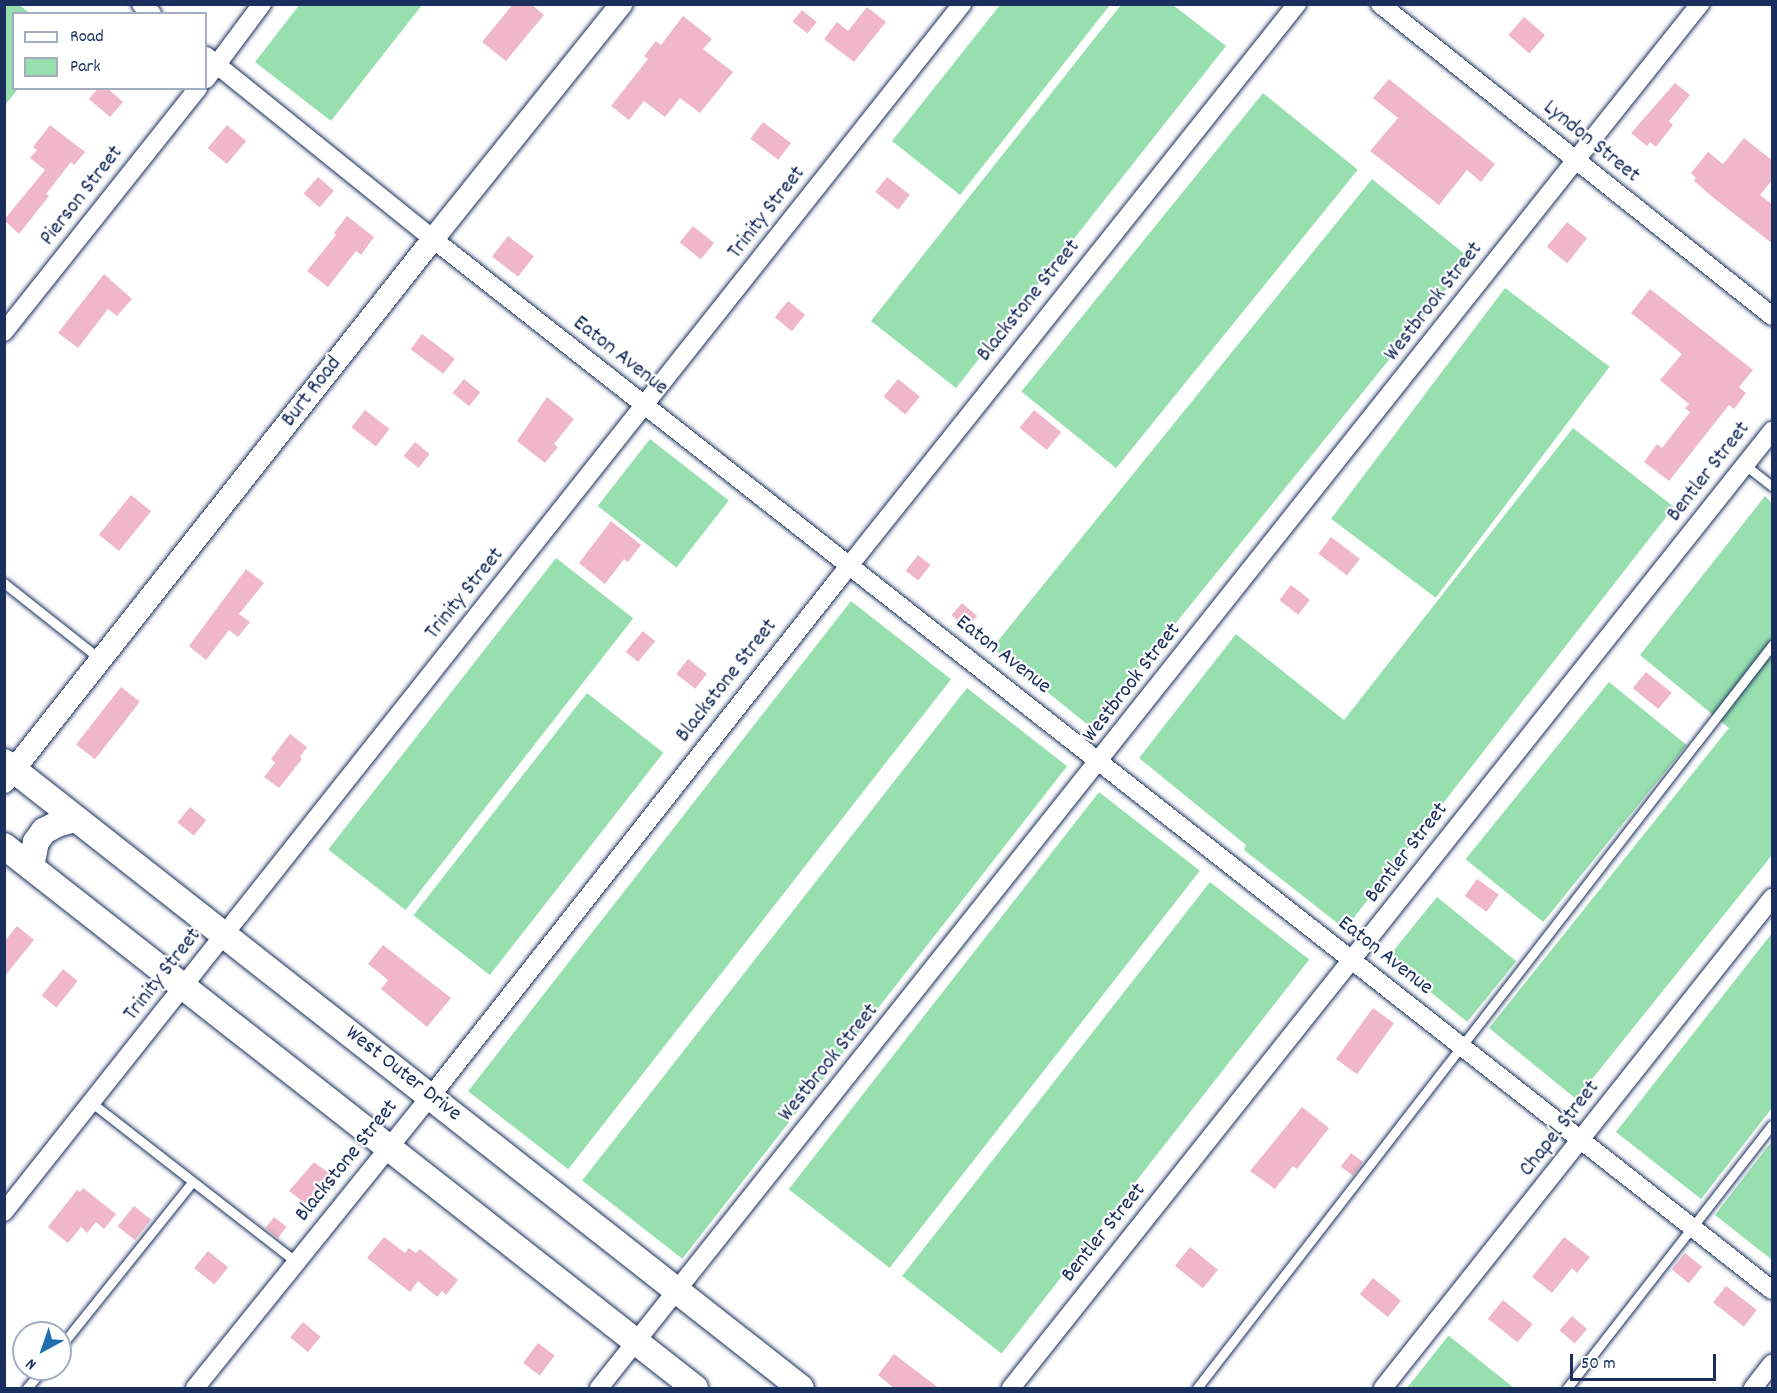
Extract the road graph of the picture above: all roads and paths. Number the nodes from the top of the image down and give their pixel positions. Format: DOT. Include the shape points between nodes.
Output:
graph roads {
  1 [pos="262,4"];
  2 [pos="621,4"];
  3 [pos="963,4"];
  4 [pos="1297,4"];
  5 [pos="1380,4"];
  6 [pos="1700,4"];
  7 [pos="209,66"];
  8 [pos="196,90"];
  9 [pos="1576,161"];
  10 [pos="433,239"];
  11 [pos="1773,316"];
  12 [pos="4,332"];
  13 [pos="646,406"];
  14 [pos="1773,431"];
  15 [pos="1745,465"];
  16 [pos="1773,486"];
  17 [pos="850,565"];
  18 [pos="4,583"];
  19 [pos="1773,645"];
  20 [pos="101,660"];
  21 [pos="1099,763"];
  22 [pos="8,771"];
  23 [pos="75,819"];
  24 [pos="4,846"];
  25 [pos="31,867"];
  26 [pos="1773,898"];
  27 [pos="225,935"];
  28 [pos="1352,961"];
  29 [pos="184,987"];
  30 [pos="1463,1048"];
  31 [pos="431,1096"];
  32 [pos="92,1103"];
  33 [pos="1773,1125"];
  34 [pos="1582,1141"];
  35 [pos="388,1147"];
  36 [pos="192,1182"];
  37 [pos="4,1212"];
  38 [pos="1693,1228"];
  39 [pos="296,1262"];
  40 [pos="1773,1290"];
  41 [pos="677,1292"];
  42 [pos="72,1332"];
  43 [pos="635,1342"];
  44 [pos="1773,1364"];
  45 [pos="195,1389"];
  46 [pos="599,1389"];
  47 [pos="695,1389"];
  48 [pos="801,1389"];
  49 [pos="1011,1389"];
  50 [pos="1197,1389"];
  51 [pos="1383,1389"];
  52 [pos="1568,1389"];
  53 [pos="1753,1389"];
  1 -- 7 [label="street"];
  2 -- 10 [label="street, Burt Road"];
  3 -- 13 [label="street, Trinity Street"];
  4 -- 17 [label="street, Blackstone Street"];
  5 -- 9 [label="street, Lyndon Street"];
  6 -- 9 [label="street, Westbrook Street"];
  7 -- 10 [label="street, Eaton Avenue"];
  8 -- 12 [label="street, Pierson Street"];
  9 -- 11 [label="street, Lyndon Street"];
  9 -- 21 [label="street, Westbrook Street"];
  10 -- 13 [label="street, Eaton Avenue"];
  10 -- 20 [label="street, Burt Road"];
  13 -- 17 [label="street, Eaton Avenue"];
  13 -- 27 [label="street, Trinity Street"];
  14 -- 15 [label="street, Bentler Street"];
  15 -- 16 [label="lane"];
  15 -- 28 [label="street, Bentler Street"];
  17 -- 21 [label="street, Eaton Avenue"];
  17 -- 31 [label="street, Blackstone Street"];
  18 -- 20 [label="lane"];
  19 -- 30 [label="lane"];
  20 -- 22 [label="street, Burt Road"];
  21 -- 28 [label="street, Eaton Avenue"];
  21 -- 41 [label="street, Westbrook Street"];
  22 -- 23 [label="main road, West Outer Drive"];
  23 -- 25 [label="main road" via="44,831 34,848"];
  23 -- 27 [label="main road, West Outer Drive"];
  24 -- 25 [label="main road"];
  25 -- 29 [label="main road"];
  26 -- 34 [label="street, Chapel Street"];
  27 -- 29 [label="street, Trinity Street"];
  27 -- 31 [label="main road, West Outer Drive"];
  28 -- 30 [label="street, Eaton Avenue"];
  28 -- 49 [label="street, Bentler Street"];
  29 -- 32 [label="street, Trinity Street"];
  29 -- 35 [label="main road"];
  30 -- 34 [label="street, Eaton Avenue"];
  30 -- 50 [label="lane"];
  31 -- 35 [label="street, Blackstone Street"];
  31 -- 41 [label="main road, West Outer Drive"];
  32 -- 36 [label="lane"];
  32 -- 37 [label="street, Trinity Street"];
  33 -- 38 [label="lane"];
  34 -- 38 [label="street, Eaton Avenue"];
  34 -- 51 [label="street, Chapel Street"];
  35 -- 39 [label="street, Blackstone Street"];
  35 -- 43 [label="main road"];
  36 -- 39 [label="lane"];
  36 -- 42 [label="lane"];
  38 -- 40 [label="street, Eaton Avenue"];
  38 -- 52 [label="lane"];
  39 -- 45 [label="street, Blackstone Street"];
  41 -- 43 [label="street, Westbrook Street"];
  41 -- 48 [label="main road, West Outer Drive"];
  43 -- 46 [label="street, Westbrook Street"];
  43 -- 47 [label="main road"];
  44 -- 53 [label="street"];
}
